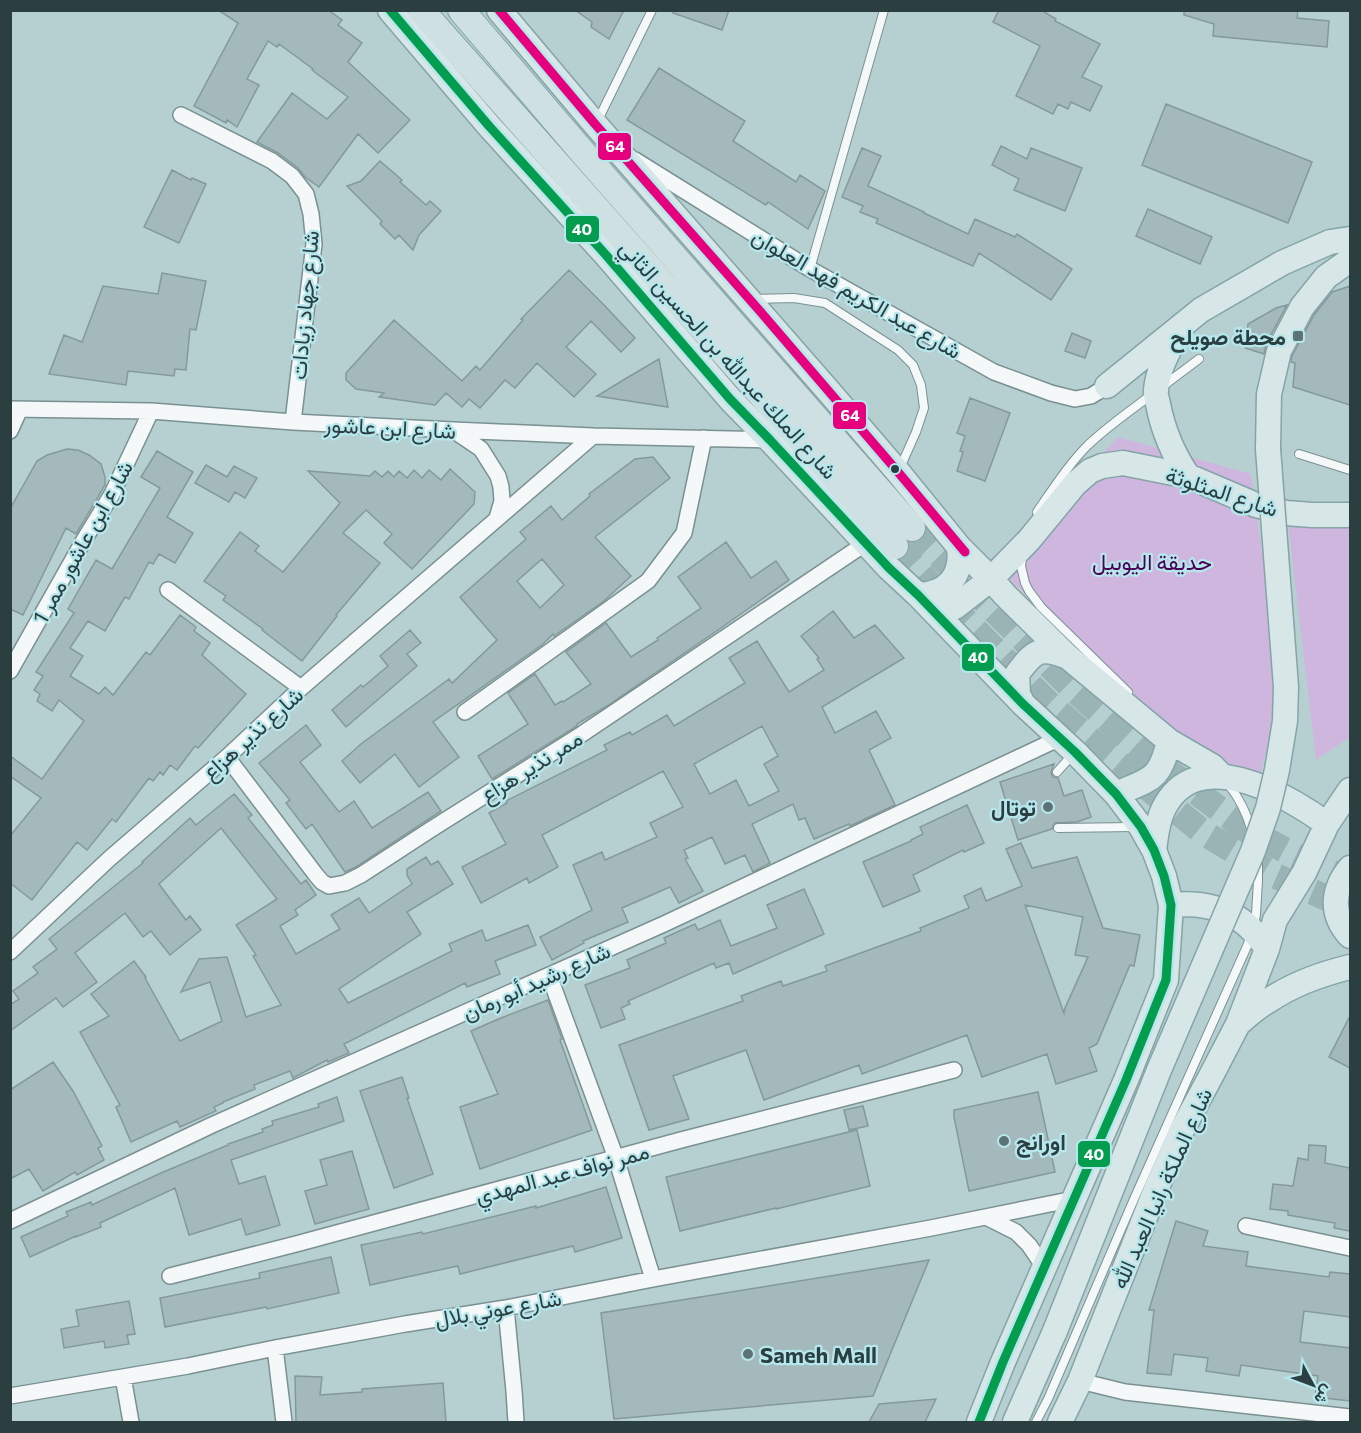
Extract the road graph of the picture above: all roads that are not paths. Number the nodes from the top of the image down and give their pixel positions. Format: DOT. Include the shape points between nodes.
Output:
graph roads {
  1 [pos="390,10"];
  2 [pos="421,10"];
  3 [pos="461,10"];
  4 [pos="499,10"];
  5 [pos="652,10"];
  6 [pos="884,10"];
  7 [pos="181,115"];
  8 [pos="596,124"];
  9 [pos="618,149"];
  10 [pos="1350,239"];
  11 [pos="1350,260"];
  12 [pos="810,269"];
  13 [pos="749,299"];
  14 [pos="1180,326"];
  15 [pos="1200,358"];
  16 [pos="1107,386"];
  17 [pos="1155,392"];
  18 [pos="15,409"];
  19 [pos="151,411"];
  20 [pos="293,422"];
  21 [pos="453,430"];
  22 [pos="10,431"];
  23 [pos="593,436"];
  24 [pos="704,438"];
  25 [pos="770,440"];
  26 [pos="1299,454"];
  27 [pos="1350,470"];
  28 [pos="898,472"];
  29 [pos="1188,476"];
  30 [pos="1035,515"];
  31 [pos="1350,515"];
  32 [pos="497,518"];
  33 [pos="1029,540"];
  34 [pos="866,543"];
  35 [pos="960,547"];
  36 [pos="989,572"];
  37 [pos="168,590"];
  38 [pos="918,595"];
  39 [pos="938,615"];
  40 [pos="1068,657"];
  41 [pos="10,671"];
  42 [pos="301,688"];
  43 [pos="1136,699"];
  44 [pos="1023,704"];
  45 [pos="465,712"];
  46 [pos="1148,712"];
  47 [pos="1169,741"];
  48 [pos="1067,745"];
  49 [pos="227,757"];
  50 [pos="1057,772"];
  51 [pos="1222,776"];
  52 [pos="1350,790"];
  53 [pos="1116,794"];
  54 [pos="1327,824"];
  55 [pos="1142,827"];
  56 [pos="1058,828"];
  57 [pos="1154,850"];
  58 [pos="1350,868"];
  59 [pos="1171,905"];
  60 [pos="1350,936"];
  61 [pos="1260,940"];
  62 [pos="10,952"];
  63 [pos="1350,967"];
  64 [pos="549,975"];
  65 [pos="1238,1024"];
  66 [pos="954,1070"];
  67 [pos="616,1158"];
  68 [pos="1074,1199"];
  69 [pos="986,1217"];
  70 [pos="10,1221"];
  71 [pos="1246,1226"];
  72 [pos="1350,1248"];
  73 [pos="1044,1267"];
  74 [pos="170,1276"];
  75 [pos="653,1279"];
  76 [pos="507,1308"];
  77 [pos="275,1348"];
  78 [pos="123,1377"];
  79 [pos="1080,1381"];
  80 [pos="10,1396"];
  81 [pos="1269,1415"];
  82 [pos="1350,1417"];
  83 [pos="130,1422"];
  84 [pos="284,1422"];
  85 [pos="516,1422"];
  86 [pos="979,1422"];
  87 [pos="1015,1422"];
  88 [pos="1036,1422"];
  89 [pos="1060,1422"];
  1 -- 25 [label="main road"];
  2 -- 3 [label="highway, شارع الملك عبدالله بن الحسين الثاني" via="903,537"];
  4 -- 8 [label="main road"];
  5 -- 8 [label="lane"];
  6 -- 12 [label="lane"];
  7 -- 20 [label="street, شارع جهاد زيادات" via="272,161 292,176 306,194 314,244"];
  8 -- 9 [label="main road"];
  9 -- 12 [label="street, شارع عبد الكريم فهد العلوان"];
  9 -- 13 [label="main road"];
  10 -- 14 [label="main road" via="1330,242 1282,263"];
  11 -- 87 [label="main road, bridge" via="1326,277 1302,307 1279,351 1269,394 1268,449 1286,687 1285,721 1268,808"];
  12 -- 16 [label="street, شارع عبد الكريم فهد العلوان" via="994,372 1075,399 1091,396"];
  13 -- 28 [label="main road"];
  13 -- 28 [label="lane" via="794,298 825,303 898,350 913,365 924,408"];
  14 -- 16 [label="main road"];
  14 -- 17 [label="main road" via="1160,368"];
  15 -- 17 [label="lane"];
  17 -- 29 [label="main road" via="1169,441"];
  17 -- 30 [label="lane" via="1088,445"];
  18 -- 19 [label="street, شارع ابن عاشور"];
  18 -- 22 [label="street"];
  19 -- 20 [label="street, شارع ابن عاشور"];
  19 -- 41 [label="street, شارع ابن عاشور ممر 1" via="112,494"];
  20 -- 21 [label="street, شارع ابن عاشور"];
  21 -- 23 [label="street, شارع ابن عاشور"];
  21 -- 32 [label="street" via="481,449 498,476 501,501"];
  23 -- 24 [label="street, شارع ابن عاشور"];
  23 -- 32 [label="street, شارع نذير هزاع"];
  24 -- 25 [label="street, شارع ابن عاشور"];
  24 -- 45 [label="street" via="684,533 648,581"];
  25 -- 34 [label="main road"];
  26 -- 27 [label="lane"];
  28 -- 35 [label="main road"];
  29 -- 31 [label="main road, شارع المثلوثة" via="1286,513"];
  29 -- 33 [label="main road, شارع المثلوثة" via="1123,463 1102,466 1075,484"];
  32 -- 42 [label="street, شارع نذير هزاع"];
  33 -- 36 [label="main road, شارع المثلوثة"];
  33 -- 43 [label="lane" via="1022,575 1029,591 1065,632"];
  34 -- 38 [label="main road"];
  34 -- 49 [label="street, ممر نذير هزاع" via="582,734 345,883 329,886 322,882"];
  35 -- 36 [label="main road"];
  35 -- 38 [label="main road" via="959,568 948,585 929,595"];
  36 -- 39 [label="main road, شارع المثلوثة" via="955,607"];
  36 -- 40 [label="main road" via="1005,595"];
  37 -- 42 [label="street"];
  38 -- 39 [label="main road"];
  39 -- 44 [label="main road"];
  40 -- 44 [label="main road" via="1050,650 1038,652 1026,662 1017,674"];
  40 -- 47 [label="main road"];
  42 -- 49 [label="street, شارع نذير هزاع"];
  44 -- 48 [label="main road"];
  46 -- 47 [label="lane"];
  47 -- 51 [label="main road"];
  47 -- 53 [label="main road" via="1156,774"];
  48 -- 50 [label="lane"];
  48 -- 53 [label="main road"];
  48 -- 64 [label="street, شارع رشيد أبو رمان"];
  49 -- 62 [label="street, شارع نذير هزاع" via="109,859"];
  51 -- 54 [label="main road" via="1283,796"];
  51 -- 57 [label="main road" via="1187,783 1173,795 1163,810"];
  51 -- 61 [label="lane" via="1240,799 1256,846"];
  52 -- 54 [label="main road, شارع الملكة رانيا العبد الله"];
  53 -- 55 [label="main road"];
  54 -- 61 [label="main road, شارع الملكة رانيا العبد الله" via="1304,873"];
  55 -- 56 [label="lane"];
  55 -- 57 [label="main road"];
  57 -- 59 [label="main road"];
  58 -- 60 [label="main road" via="1342,878 1336,905 1339,919"];
  59 -- 61 [label="main road" via="1200,904 1229,913"];
  59 -- 68 [label="main road" via="1166,980"];
  61 -- 65 [label="main road, شارع الملكة رانيا العبد الله"];
  61 -- 88 [label="lane" via="1134,1199"];
  63 -- 65 [label="main road" via="1301,983"];
  64 -- 67 [label="street"];
  64 -- 70 [label="street, شارع رشيد أبو رمان" via="212,1125"];
  65 -- 79 [label="main road, شارع الملكة رانيا العبد الله" via="1183,1128"];
  66 -- 67 [label="street, ممر نواف عبد المهدي"];
  67 -- 74 [label="street, ممر نواف عبد المهدي"];
  67 -- 75 [label="street"];
  68 -- 69 [label="street, شارع عوني بلال"];
  68 -- 73 [label="main road"];
  69 -- 73 [label="street" via="1016,1232"];
  69 -- 75 [label="street, شارع عوني بلال"];
  71 -- 72 [label="street"];
  73 -- 86 [label="main road"];
  75 -- 76 [label="street, شارع عوني بلال"];
  76 -- 77 [label="street, شارع عوني بلال"];
  76 -- 85 [label="street"];
  77 -- 78 [label="street, شارع عوني بلال"];
  77 -- 84 [label="street"];
  78 -- 80 [label="street, شارع عوني بلال"];
  78 -- 83 [label="street"];
  79 -- 81 [label="street"];
  79 -- 89 [label="main road, شارع الملكة رانيا العبد الله"];
  81 -- 82 [label="street"];
}
